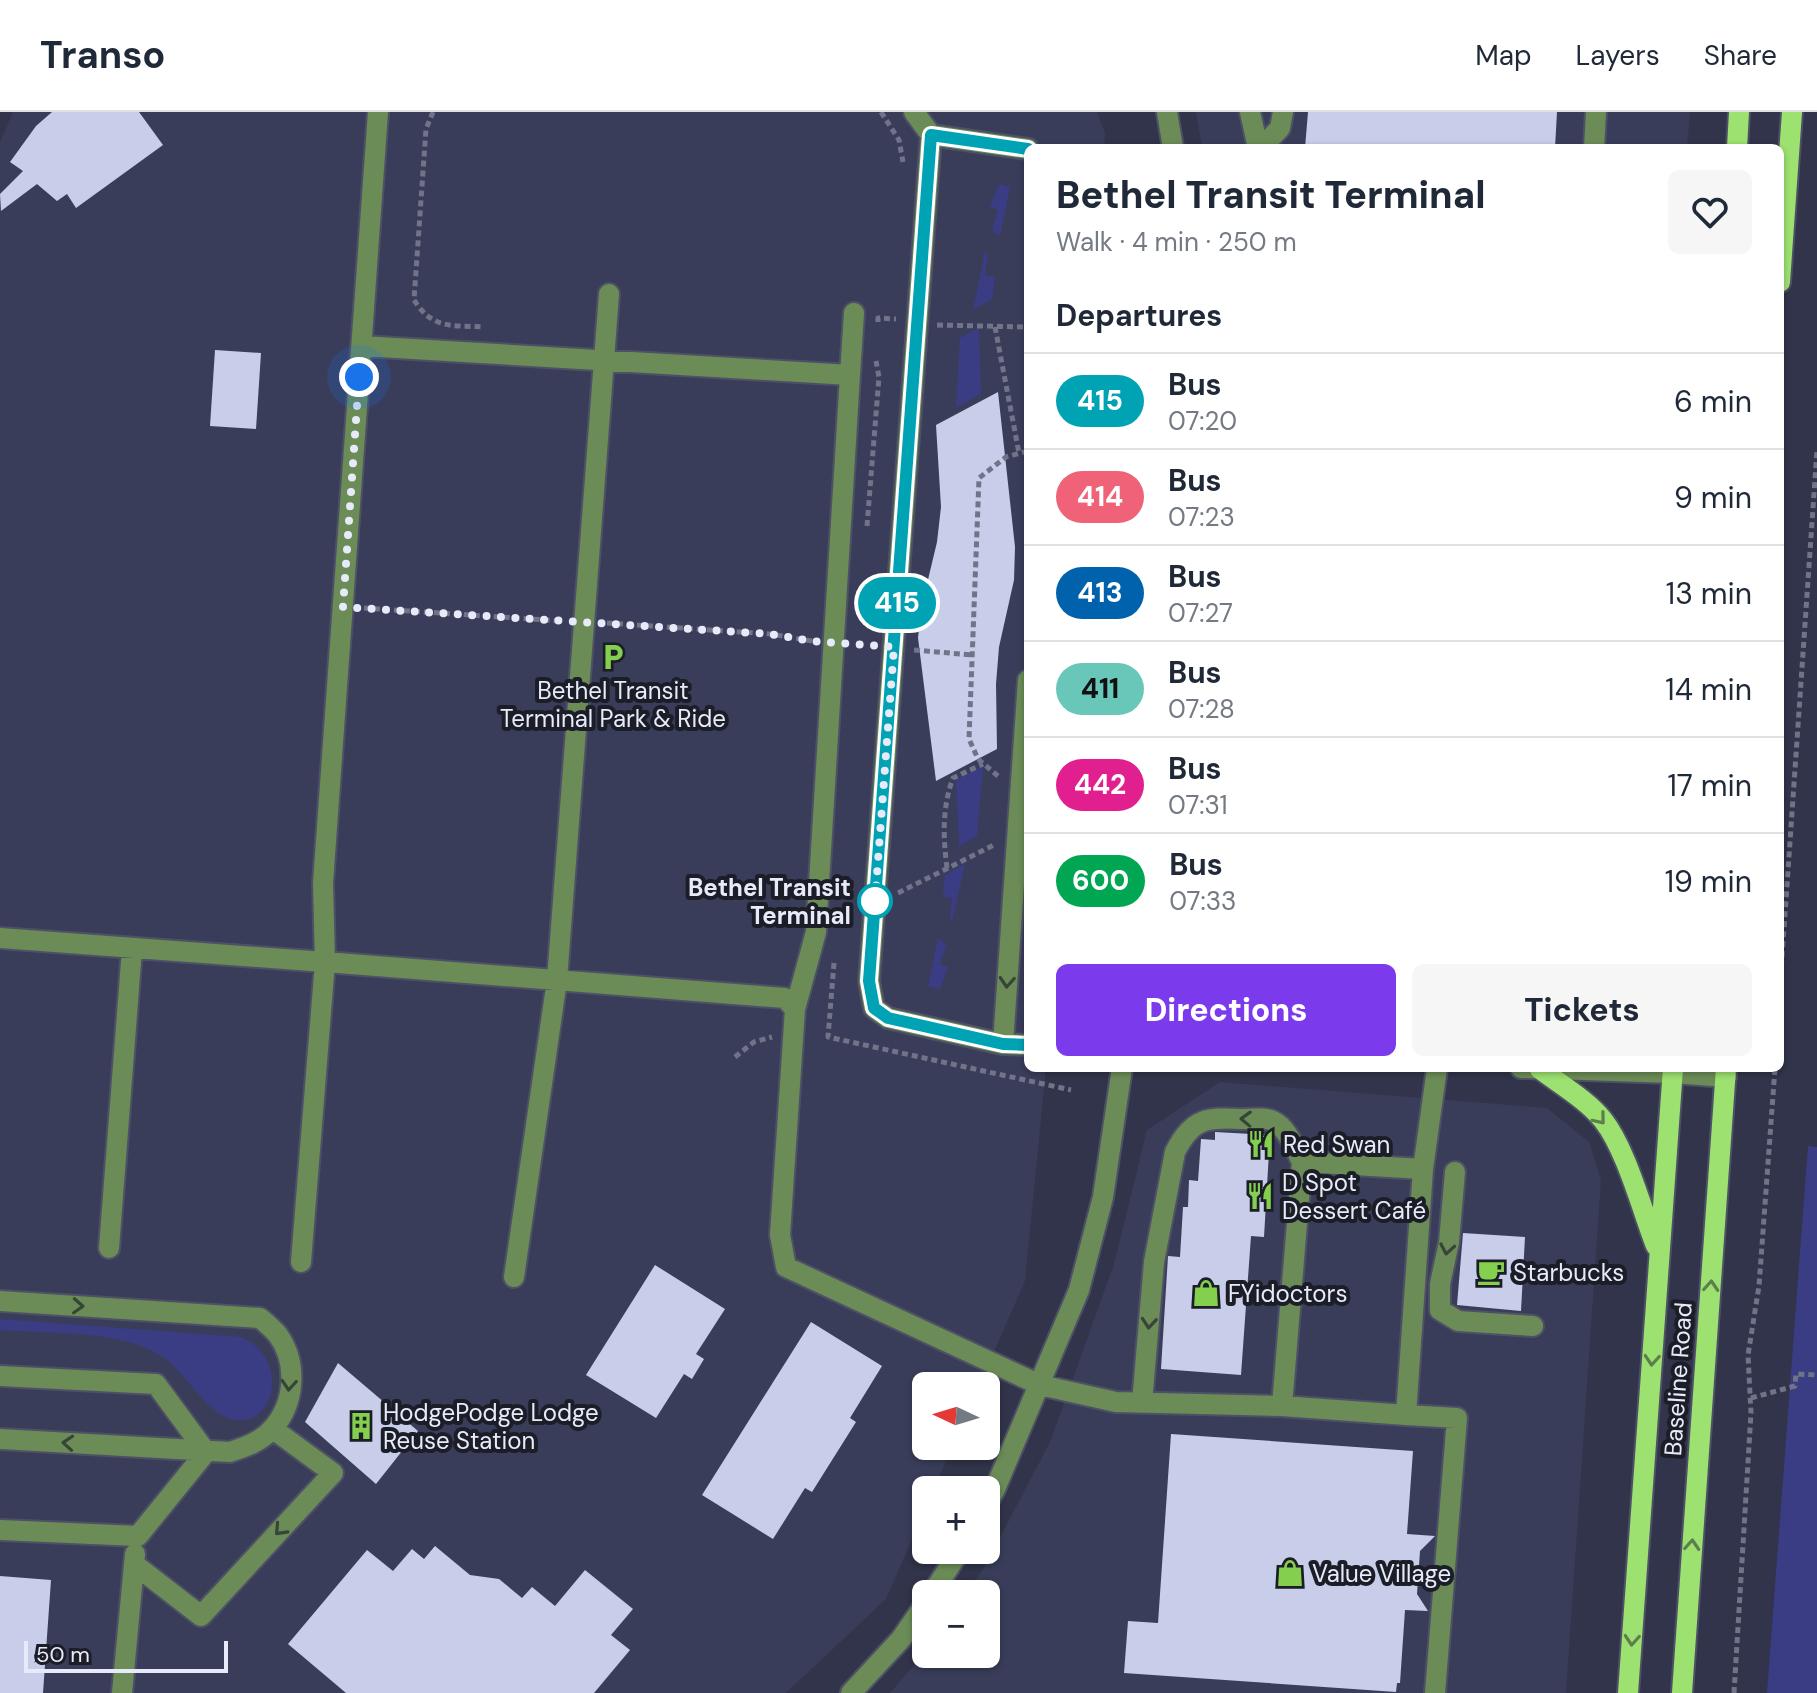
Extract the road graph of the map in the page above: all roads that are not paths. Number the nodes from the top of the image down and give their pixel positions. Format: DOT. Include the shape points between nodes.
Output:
graph roads {
  1 [pos="378,112"];
  2 [pos="914,112"];
  3 [pos="1167,112"];
  4 [pos="1250,112"];
  5 [pos="1283,112"];
  6 [pos="1596,112"];
  7 [pos="1739,112"];
  8 [pos="1792,112"];
  9 [pos="931,135"];
  10 [pos="1172,144"];
  11 [pos="1258,144"];
  12 [pos="1263,144"];
  13 [pos="1594,144"];
  14 [pos="1737,144"];
  15 [pos="1024,148"];
  16 [pos="1784,225"];
  17 [pos="609,294"];
  18 [pos="854,313"];
  19 [pos="362,346"];
  20 [pos="605,359"];
  21 [pos="850,375"];
  22 [pos="1024,737"];
  23 [pos="0,938"];
  24 [pos="132,949"];
  25 [pos="325,962"];
  26 [pos="557,980"];
  27 [pos="795,1009"];
  28 [pos="1003,1044"];
  29 [pos="1024,1045"];
  30 [pos="1121,1072"];
  31 [pos="1436,1072"];
  32 [pos="1541,1072"];
  33 [pos="1673,1072"];
  34 [pos="1726,1073"];
  35 [pos="1302,1162"];
  36 [pos="1423,1169"];
  37 [pos="1455,1172"];
  38 [pos="109,1248"];
  39 [pos="1659,1254"];
  40 [pos="301,1262"];
  41 [pos="514,1277"];
  42 [pos="0,1301"];
  43 [pos="1533,1326"];
  44 [pos="0,1376"];
  45 [pos="1040,1385"];
  46 [pos="1142,1403"];
  47 [pos="1282,1406"];
  48 [pos="1406,1415"];
  49 [pos="273,1429"];
  50 [pos="0,1439"];
  51 [pos="206,1452"];
  52 [pos="999,1476"];
  53 [pos="0,1530"];
  54 [pos="138,1536"];
  55 [pos="134,1564"];
  56 [pos="912,1623"];
  57 [pos="122,1693"];
  58 [pos="851,1693"];
  59 [pos="1435,1693"];
  60 [pos="1628,1693"];
  61 [pos="1682,1693"];
  1 -- 19 [label="street"];
  2 -- 9 [label="street"];
  3 -- 10 [label="street"];
  4 -- 11 [label="street"];
  5 -- 12 [label="street" via="1280,128"];
  6 -- 13 [label="street"];
  7 -- 14 [label="main road"];
  8 -- 16 [label="main road"];
  9 -- 15 [label="street"];
  9 -- 28 [label="street" via="869,981 874,1008 888,1018"];
  17 -- 20 [label="street"];
  18 -- 21 [label="street"];
  19 -- 20 [label="street"];
  19 -- 25 [label="street" via="323,883"];
  20 -- 21 [label="street"];
  20 -- 26 [label="street"];
  21 -- 27 [label="street" via="816,932"];
  22 -- 28 [label="street, one-way"];
  23 -- 24 [label="street"];
  24 -- 25 [label="street"];
  24 -- 38 [label="street"];
  25 -- 26 [label="street"];
  25 -- 40 [label="street"];
  26 -- 27 [label="street" via="785,998"];
  26 -- 41 [label="street"];
  27 -- 45 [label="street" via="780,1235 786,1267"];
  28 -- 29 [label="street"];
  30 -- 45 [label="street" via="1103,1197 1079,1290"];
  31 -- 36 [label="street"];
  32 -- 39 [label="main road, one-way" via="1605,1122"];
  33 -- 39 [label="main road, Baseline Road"];
  61 -- 34 [label="main road, Baseline Road, one-way"];
  35 -- 36 [label="street"];
  35 -- 46 [label="street, one-way" via="1271,1120 1213,1118 1183,1136 1175,1152 1154,1262"];
  35 -- 47 [label="street"];
  36 -- 48 [label="street"];
  37 -- 43 [label="street, one-way" via="1440,1310 1458,1321"];
  39 -- 60 [label="main road, Baseline Road, one-way"];
  42 -- 49 [label="street, one-way" via="260,1318 278,1336 289,1358 292,1383"];
  44 -- 51 [label="street" via="156,1384"];
  45 -- 46 [label="street"];
  45 -- 52 [label="street"];
  46 -- 47 [label="street"];
  47 -- 48 [label="street"];
  48 -- 59 [label="street" via="1457,1418"];
  49 -- 51 [label="street" via="230,1452"];
  49 -- 55 [label="street, one-way" via="333,1473 201,1616"];
  51 -- 50 [label="street, one-way"];
  51 -- 54 [label="street"];
  53 -- 54 [label="street"];
  54 -- 55 [label="street"];
  55 -- 57 [label="street"];
  56 -- 58 [label="street"];
}
